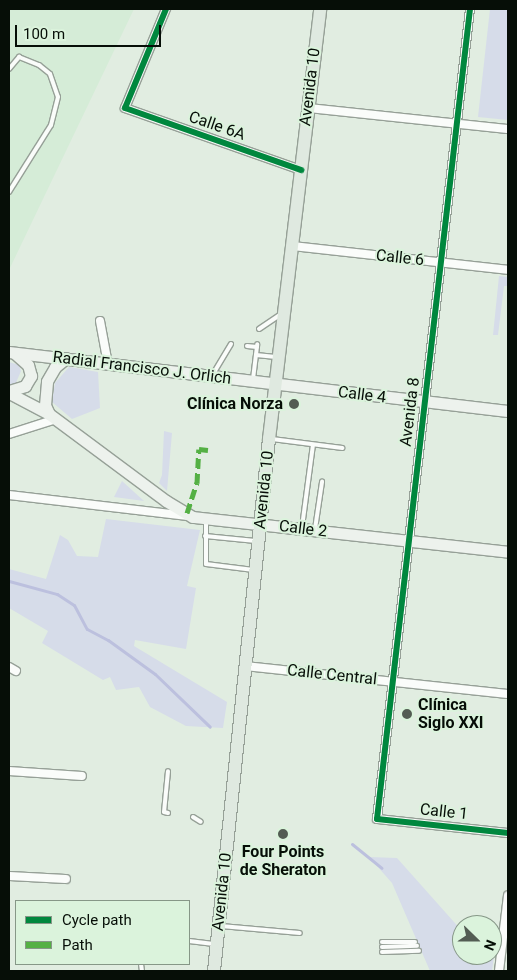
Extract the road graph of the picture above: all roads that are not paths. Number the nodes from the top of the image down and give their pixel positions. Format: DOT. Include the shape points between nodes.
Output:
graph roads {
  1 [pos="166,9"];
  2 [pos="470,9"];
  3 [pos="319,10"];
  4 [pos="9,69"];
  5 [pos="308,108"];
  6 [pos="457,123"];
  7 [pos="508,129"];
  8 [pos="301,170"];
  9 [pos="9,192"];
  10 [pos="292,246"];
  11 [pos="441,263"];
  12 [pos="508,270"];
  13 [pos="284,312"];
  14 [pos="100,321"];
  15 [pos="259,329"];
  16 [pos="231,344"];
  17 [pos="247,346"];
  18 [pos="11,352"];
  19 [pos="256,355"];
  20 [pos="279,357"];
  21 [pos="66,358"];
  22 [pos="108,364"];
  23 [pos="212,376"];
  24 [pos="252,381"];
  25 [pos="276,384"];
  26 [pos="9,392"];
  27 [pos="425,402"];
  28 [pos="508,411"];
  29 [pos="53,416"];
  30 [pos="9,434"];
  31 [pos="269,439"];
  32 [pos="313,445"];
  33 [pos="342,448"];
  34 [pos="322,482"];
  35 [pos="9,495"];
  36 [pos="193,517"];
  37 [pos="206,518"];
  38 [pos="260,524"];
  39 [pos="302,529"];
  40 [pos="315,530"];
  41 [pos="205,536"];
  42 [pos="408,540"];
  43 [pos="258,542"];
  44 [pos="508,552"];
  45 [pos="255,570"];
  46 [pos="245,666"];
  47 [pos="391,682"];
  48 [pos="508,694"];
  49 [pos="9,771"];
  50 [pos="168,771"];
  51 [pos="36,773"];
  52 [pos="82,776"];
  53 [pos="35,782"];
  54 [pos="168,812"];
  55 [pos="193,817"];
  56 [pos="377,819"];
  57 [pos="201,822"];
  58 [pos="508,833"];
  59 [pos="9,876"];
  60 [pos="66,879"];
  61 [pos="508,896"];
  62 [pos="218,926"];
  63 [pos="300,933"];
  64 [pos="190,941"];
  65 [pos="216,945"];
  66 [pos="382,947"];
  67 [pos="214,971"];
  68 [pos="499,971"];
  1 -- 8 [label="street, Calle 6A" via="125,108"];
  2 -- 6 [label="street, Avenida 8"];
  3 -- 5 [label="main road, Avenida 10"];
  4 -- 9 [label="lane" via="19,57 39,66 50,74 58,97 52,125"];
  5 -- 6 [label="street"];
  5 -- 8 [label="main road, Avenida 10"];
  6 -- 7 [label="street"];
  6 -- 11 [label="street, Avenida 8"];
  8 -- 10 [label="main road, Avenida 10"];
  10 -- 11 [label="street, Calle 6"];
  10 -- 13 [label="main road, Avenida 10"];
  11 -- 12 [label="street, Calle 6"];
  11 -- 27 [label="street, Avenida 8"];
  13 -- 15 [label="lane"];
  13 -- 20 [label="main road, Avenida 10"];
  14 -- 22 [label="street"];
  16 -- 23 [label="lane"];
  17 -- 19 [label="lane" via="257,346"];
  18 -- 21 [label="main road, Radial Francisco J. Orlich"];
  18 -- 26 [label="main road" via="28,365 31,376 25,386"];
  19 -- 20 [label="lane"];
  19 -- 24 [label="lane"];
  20 -- 25 [label="main road, Avenida 10"];
  21 -- 22 [label="main road, Radial Francisco J. Orlich"];
  21 -- 29 [label="main road" via="47,381 45,400"];
  22 -- 23 [label="main road, Radial Francisco J. Orlich"];
  23 -- 24 [label="main road, Radial Francisco J. Orlich"];
  24 -- 25 [label="main road, Radial Francisco J. Orlich"];
  25 -- 27 [label="main road, Calle 4"];
  25 -- 31 [label="main road, Avenida 10"];
  26 -- 29 [label="main road"];
  27 -- 28 [label="main road, Calle 4"];
  27 -- 42 [label="street, Avenida 8"];
  29 -- 30 [label="street"];
  29 -- 36 [label="main road" via="166,501"];
  31 -- 32 [label="lane"];
  31 -- 38 [label="main road, Avenida 10"];
  32 -- 33 [label="lane"];
  32 -- 39 [label="lane"];
  34 -- 40 [label="lane"];
  35 -- 36 [label="street, Calle 2"];
  36 -- 37 [label="main road, Calle 2"];
  37 -- 38 [label="main road, Calle 2"];
  37 -- 41 [label="lane"];
  38 -- 39 [label="main road, Calle 2"];
  38 -- 43 [label="main road, Avenida 10"];
  39 -- 40 [label="main road, Calle 2"];
  40 -- 42 [label="main road, Calle 2"];
  41 -- 43 [label="lane"];
  41 -- 45 [label="lane" via="206,564"];
  42 -- 44 [label="main road, Calle 2"];
  42 -- 47 [label="street, Avenida 8"];
  43 -- 45 [label="main road, Avenida 10"];
  45 -- 46 [label="main road, Avenida 10"];
  46 -- 47 [label="street, Calle Central"];
  46 -- 62 [label="main road, Avenida 10"];
  47 -- 48 [label="street, Calle Central"];
  47 -- 56 [label="street, Avenida 8"];
  49 -- 51 [label="street"];
  50 -- 54 [label="lane" via="164,812"];
  51 -- 52 [label="street"];
  51 -- 53 [label="street"];
  55 -- 57 [label="lane"];
  56 -- 58 [label="street, Calle 1"];
  59 -- 60 [label="street"];
  61 -- 68 [label="street"];
  62 -- 63 [label="lane"];
  62 -- 65 [label="main road, Avenida 10"];
  64 -- 65 [label="lane"];
  65 -- 67 [label="main road, Avenida 10"];
  66 -- 66 [label="lane" via="417,946"];
}
